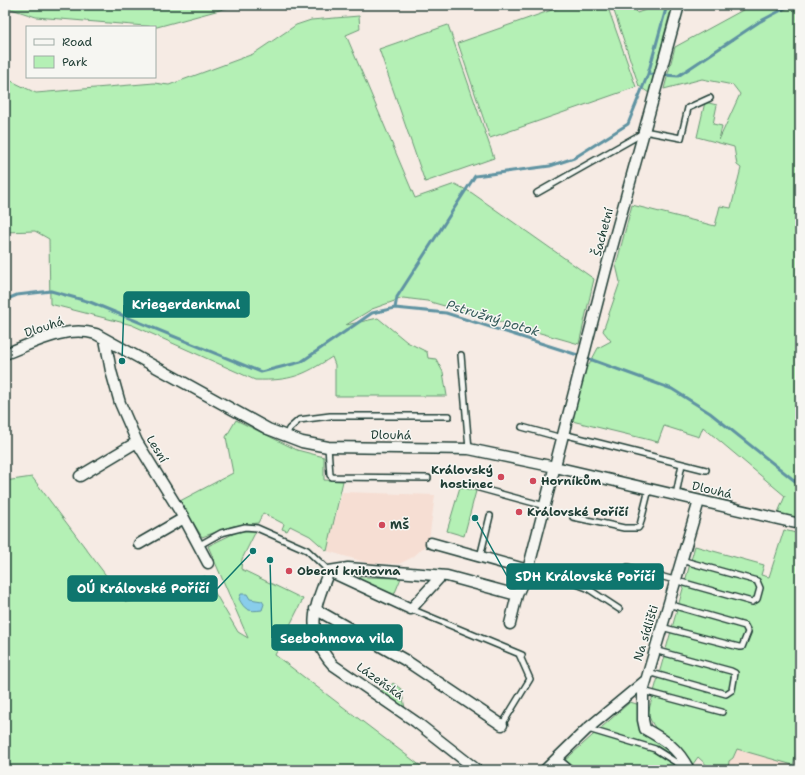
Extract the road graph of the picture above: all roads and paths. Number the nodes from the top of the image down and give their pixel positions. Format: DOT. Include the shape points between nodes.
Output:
graph roads {
  1 [pos="679,5"];
  2 [pos="710,98"];
  3 [pos="644,132"];
  4 [pos="537,193"];
  5 [pos="105,339"];
  6 [pos="5,354"];
  7 [pos="461,355"];
  8 [pos="449,416"];
  9 [pos="522,428"];
  10 [pos="286,436"];
  11 [pos="562,436"];
  12 [pos="137,442"];
  13 [pos="328,447"];
  14 [pos="469,449"];
  15 [pos="682,464"];
  16 [pos="555,467"];
  17 [pos="706,470"];
  18 [pos="80,476"];
  19 [pos="428,478"];
  20 [pos="479,488"];
  21 [pos="649,489"];
  22 [pos="676,496"];
  23 [pos="699,501"];
  24 [pos="544,506"];
  25 [pos="490,516"];
  26 [pos="573,517"];
  27 [pos="184,518"];
  28 [pos="800,524"];
  29 [pos="139,544"];
  30 [pos="431,544"];
  31 [pos="198,546"];
  32 [pos="480,557"];
  33 [pos="681,560"];
  34 [pos="208,563"];
  35 [pos="628,567"];
  36 [pos="528,568"];
  37 [pos="329,571"];
  38 [pos="441,576"];
  39 [pos="675,581"];
  40 [pos="518,595"];
  41 [pos="668,604"];
  42 [pos="315,608"];
  43 [pos="411,608"];
  44 [pos="619,609"];
  45 [pos="510,624"];
  46 [pos="661,627"];
  47 [pos="654,650"];
  48 [pos="647,676"];
  49 [pos="643,691"];
  50 [pos="722,712"];
  51 [pos="502,725"];
  52 [pos="588,729"];
  53 [pos="556,760"];
  54 [pos="477,770"];
  55 [pos="545,770"];
  56 [pos="568,770"];
  57 [pos="688,770"];
  1 -- 3 [label="street, Šachetní"];
  2 -- 3 [label="lane" via="688,108 681,138"];
  3 -- 4 [label="lane"];
  3 -- 11 [label="street, Šachetní"];
  5 -- 6 [label="street, Dlouhá" via="85,331 74,331 58,334"];
  5 -- 10 [label="street, Dlouhá" via="268,429"];
  5 -- 12 [label="street, Lesní" via="120,403"];
  7 -- 14 [label="lane"];
  8 -- 10 [label="lane" via="330,416 299,420 289,429"];
  9 -- 11 [label="lane"];
  10 -- 13 [label="street, Dlouhá"];
  11 -- 15 [label="lane"];
  11 -- 16 [label="street, Šachetní"];
  12 -- 18 [label="street"];
  12 -- 27 [label="street, Lesní"];
  13 -- 14 [label="street, Dlouhá"];
  13 -- 19 [label="lane" via="332,477"];
  14 -- 16 [label="street, Dlouhá"];
  15 -- 17 [label="lane"];
  15 -- 22 [label="lane"];
  16 -- 21 [label="street, Dlouhá"];
  16 -- 24 [label="street"];
  20 -- 24 [label="lane"];
  21 -- 22 [label="street, Dlouhá"];
  21 -- 26 [label="lane" via="638,528 624,528"];
  22 -- 23 [label="street, Dlouhá"];
  23 -- 28 [label="street, Dlouhá"];
  23 -- 33 [label="street, Na sídlišti"];
  24 -- 36 [label="street"];
  25 -- 32 [label="lane"];
  27 -- 29 [label="street"];
  27 -- 31 [label="street, Lesní"];
  30 -- 32 [label="street"];
  31 -- 34 [label="street, Lesní"];
  31 -- 37 [label="lane" via="221,533 245,527 257,528 307,550"];
  32 -- 36 [label="street"];
  33 -- 39 [label="street, Na sídlišti"];
  33 -- 39 [label="lane" via="757,581 760,588 757,599 752,602"];
  35 -- 39 [label="lane"];
  36 -- 40 [label="street"];
  36 -- 44 [label="lane" via="587,588"];
  37 -- 38 [label="street" via="348,568"];
  37 -- 42 [label="street, Lázeňská"];
  37 -- 43 [label="street"];
  38 -- 40 [label="street"];
  38 -- 43 [label="street"];
  39 -- 41 [label="street, Na sídlišti"];
  40 -- 45 [label="street"];
  41 -- 46 [label="street, Na sídlišti"];
  41 -- 46 [label="lane" via="745,626 746,638 742,647 739,647"];
  42 -- 51 [label="street" via="405,660"];
  42 -- 54 [label="street, Lázeňská" via="315,636 333,665 416,722"];
  43 -- 51 [label="lane" via="520,655 530,680"];
  46 -- 47 [label="street, Na sídlišti"];
  47 -- 48 [label="street, Na sídlišti"];
  47 -- 48 [label="lane" via="735,673 732,690 726,694"];
  48 -- 49 [label="street, Na sídlišti"];
  48 -- 52 [label="street"];
  49 -- 50 [label="lane"];
  49 -- 57 [label="street, Na sídlišti" via="645,729 671,745 682,756"];
  52 -- 53 [label="street"];
  52 -- 57 [label="lane" via="655,749"];
  53 -- 55 [label="street"];
  53 -- 56 [label="street"];
}
